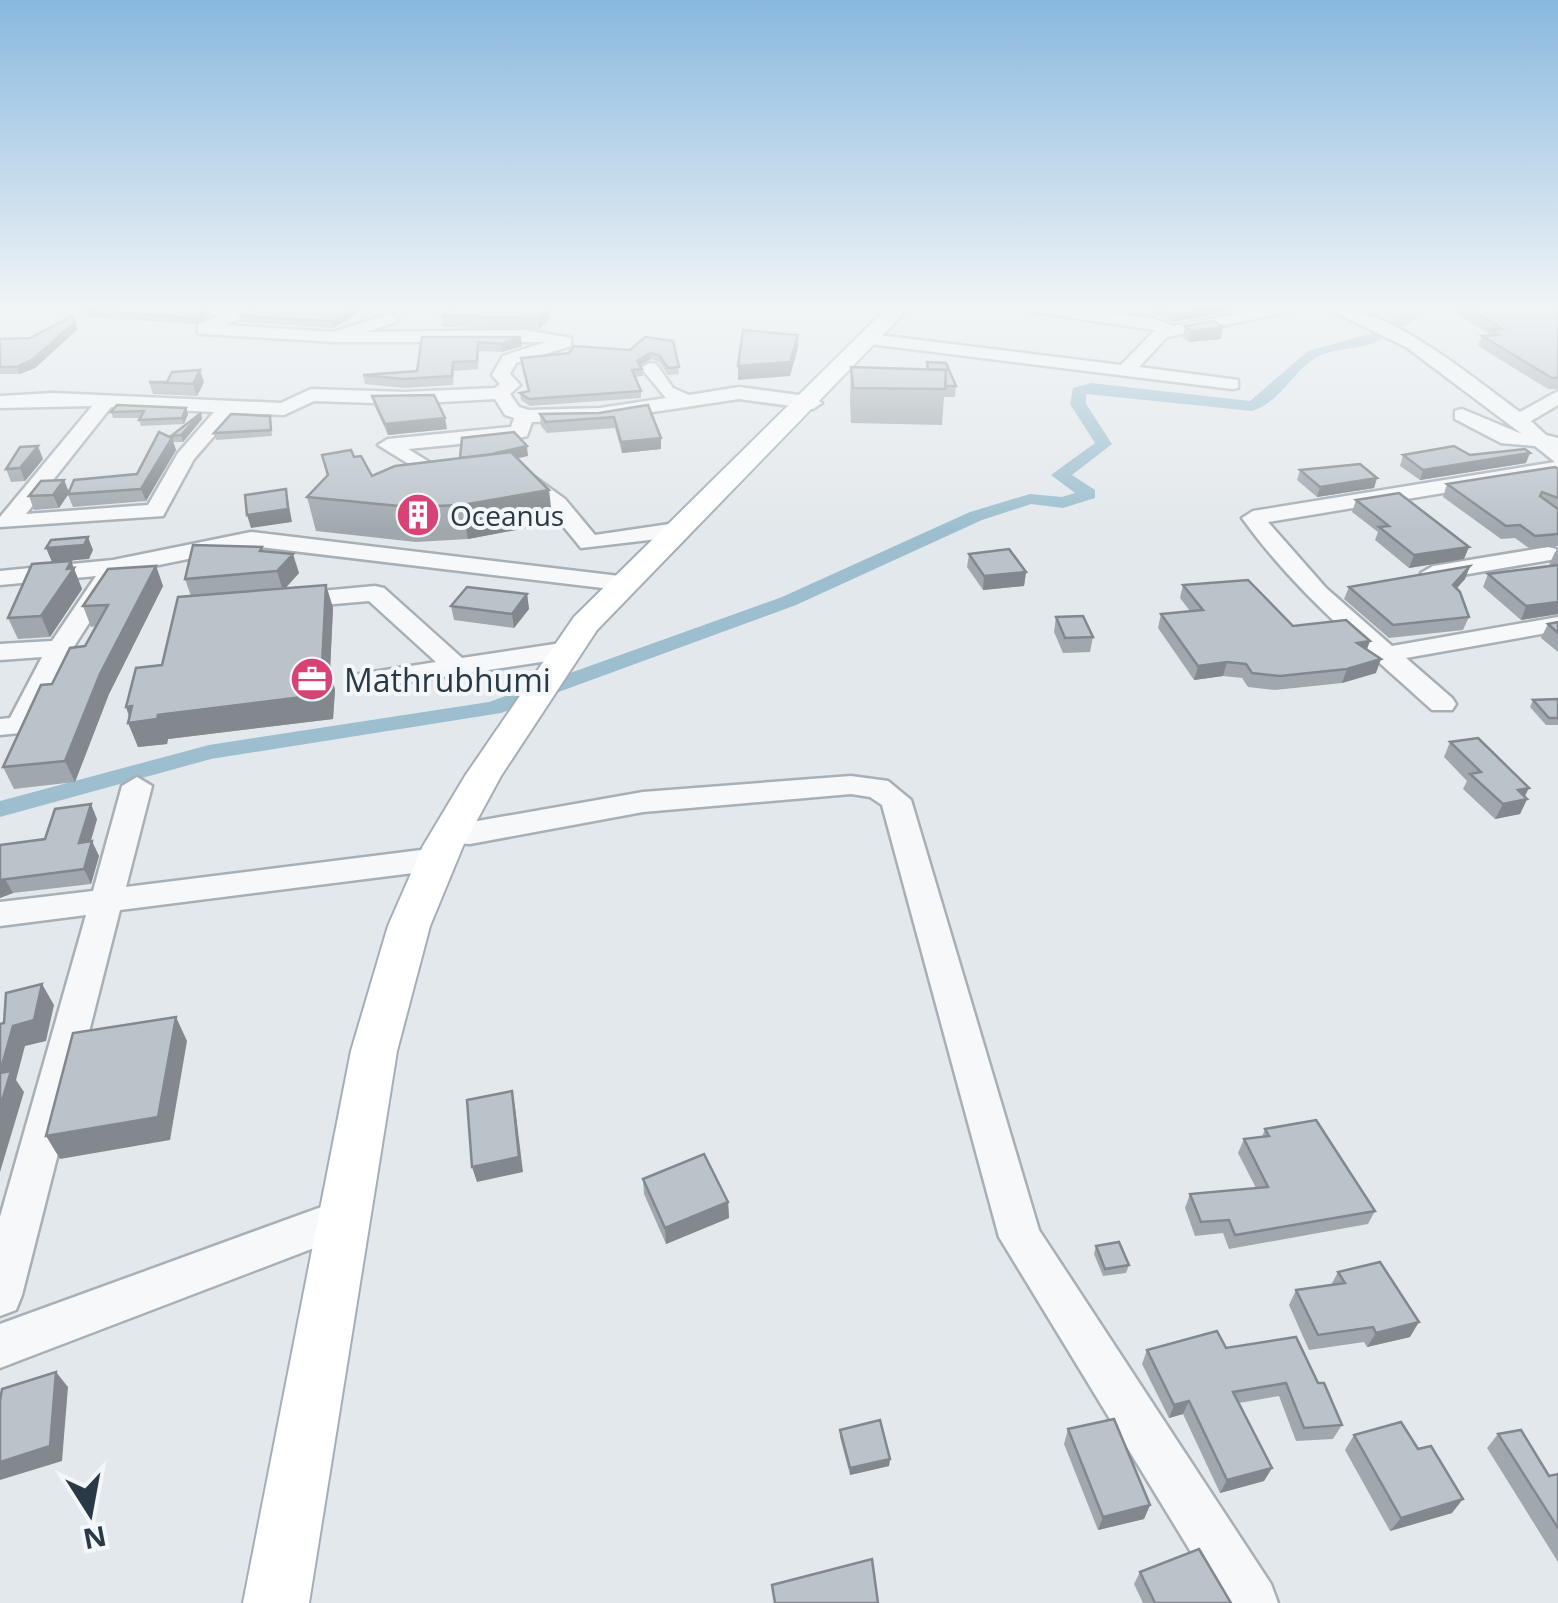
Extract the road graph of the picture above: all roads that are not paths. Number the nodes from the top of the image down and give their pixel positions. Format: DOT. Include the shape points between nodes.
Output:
graph roads {
  1 [pos="507,381"];
  2 [pos="659,381"];
  3 [pos="831,381"];
  4 [pos="1206,381"];
  5 [pos="1465,381"];
  6 [pos="1232,384"];
  7 [pos="500,393"];
  8 [pos="683,398"];
  9 [pos="1558,398"];
  10 [pos="0,402"];
  11 [pos="106,402"];
  12 [pos="811,402"];
  13 [pos="227,409"];
  14 [pos="1462,415"];
  15 [pos="526,416"];
  16 [pos="1519,420"];
  17 [pos="1550,441"];
  18 [pos="1558,457"];
  19 [pos="1558,468"];
  20 [pos="497,479"];
  21 [pos="467,483"];
  22 [pos="4,523"];
  23 [pos="683,529"];
  24 [pos="1548,554"];
  25 [pos="113,567"];
  26 [pos="0,578"];
  27 [pos="1402,578"];
  28 [pos="628,584"];
  29 [pos="1349,587"];
  30 [pos="1317,593"];
  31 [pos="266,603"];
  32 [pos="1558,624"];
  33 [pos="60,648"];
  34 [pos="0,652"];
  35 [pos="567,652"];
  36 [pos="1384,656"];
  37 [pos="456,667"];
  38 [pos="363,680"];
  39 [pos="1442,704"];
  40 [pos="0,727"];
  41 [pos="137,786"];
  42 [pos="443,847"];
  43 [pos="106,900"];
  44 [pos="0,914"];
  45 [pos="346,1217"];
  46 [pos="0,1295"];
  47 [pos="0,1346"];
  48 [pos="276,1603"];
  49 [pos="1252,1603"];
  1 -- 7 [label="street" via="511,385"];
  2 -- 8 [label="street"];
  3 -- 12 [label="main road"];
  4 -- 6 [label="street"];
  5 -- 16 [label="street"];
  7 -- 13 [label="street" via="311,394 284,409"];
  7 -- 15 [label="street" via="512,411"];
  8 -- 12 [label="street" via="739,393"];
  8 -- 15 [label="street" via="602,421"];
  9 -- 16 [label="street"];
  10 -- 11 [label="street"];
  11 -- 13 [label="street"];
  11 -- 22 [label="street"];
  12 -- 23 [label="main road"];
  13 -- 22 [label="street" via="185,457 155,511"];
  14 -- 17 [label="street" via="1508,439"];
  15 -- 21 [label="street" via="520,432 388,445 452,485"];
  16 -- 17 [label="street"];
  17 -- 18 [label="street"];
  19 -- 30 [label="street" via="1252,518"];
  20 -- 23 [label="street" via="524,474 589,543"];
  23 -- 28 [label="main road"];
  24 -- 27 [label="street"];
  25 -- 26 [label="street"];
  25 -- 28 [label="street" via="251,539"];
  25 -- 33 [label="street"];
  28 -- 35 [label="main road"];
  29 -- 30 [label="street"];
  30 -- 36 [label="street"];
  31 -- 37 [label="street" via="375,593"];
  32 -- 36 [label="street"];
  33 -- 34 [label="street"];
  33 -- 40 [label="street" via="20,726"];
  35 -- 37 [label="street"];
  35 -- 42 [label="main road"];
  36 -- 39 [label="street"];
  37 -- 38 [label="street"];
  41 -- 43 [label="street"];
  42 -- 43 [label="street"];
  42 -- 45 [label="main road" via="408,926 374,1052"];
  42 -- 49 [label="street" via="610,806 669,799 851,785 878,788 896,800 1020,1237"];
  43 -- 44 [label="street"];
  43 -- 46 [label="street"];
  45 -- 47 [label="street"];
  45 -- 48 [label="main road"];
}
